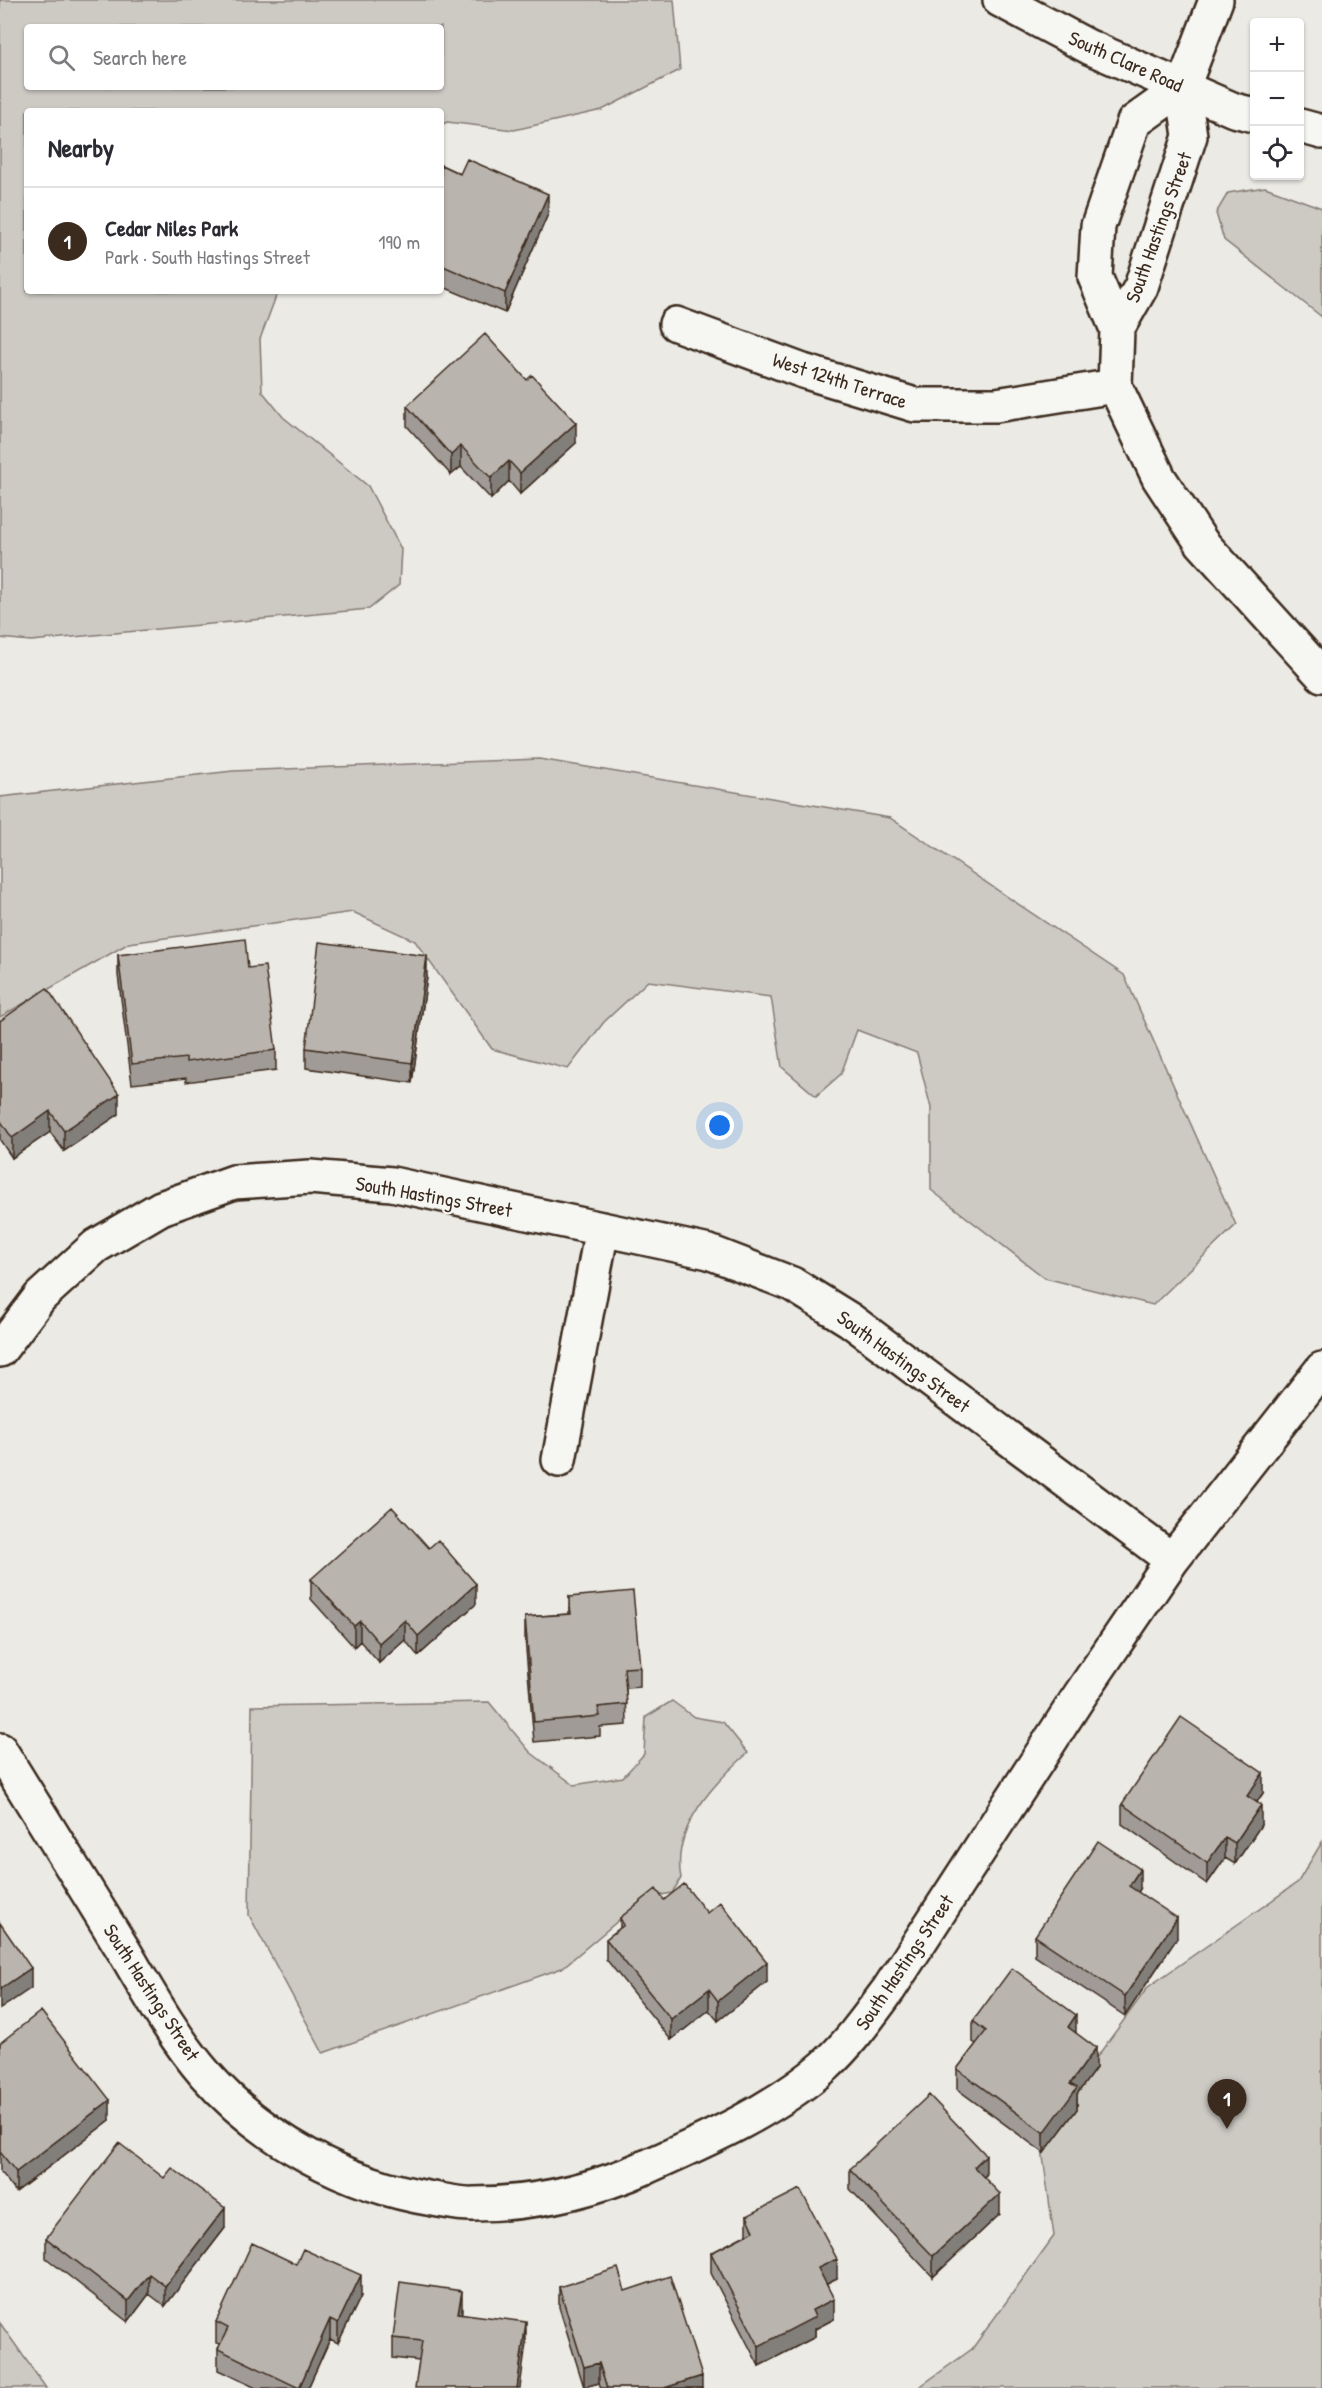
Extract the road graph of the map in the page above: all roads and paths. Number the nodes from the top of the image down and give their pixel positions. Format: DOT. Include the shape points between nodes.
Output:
graph roads {
  1 [pos="1000,0"];
  2 [pos="1216,0"];
  3 [pos="1183,87"];
  4 [pos="1250,114"];
  5 [pos="1304,127"];
  6 [pos="1322,132"];
  7 [pos="676,324"];
  8 [pos="1118,329"];
  9 [pos="1115,386"];
  10 [pos="1322,675"];
  11 [pos="602,1229"];
  12 [pos="0,1350"];
  13 [pos="1322,1369"];
  14 [pos="559,1460"];
  15 [pos="1172,1560"];
  16 [pos="0,1750"];
  1 -- 3 [label="street, South Clare Road" via="1089,47"];
  2 -- 3 [label="street, South Hastings Street"];
  3 -- 4 [label="street, South Clare Road"];
  3 -- 8 [label="street, South Hastings Street" via="1190,136 1141,287"];
  3 -- 8 [label="street, South Hastings Street" via="1134,122 1098,226 1095,278"];
  5 -- 6 [label="street"];
  7 -- 9 [label="street, West 124th Terrace" via="803,371 915,405 996,405"];
  8 -- 9 [label="street, South Hastings Street"];
  9 -- 10 [label="street, South Hastings Street" via="1159,478 1202,543"];
  11 -- 12 [label="street, South Hastings Street" via="392,1184 310,1177 234,1182 161,1208 96,1246 40,1297"];
  11 -- 14 [label="street"];
  11 -- 15 [label="street, South Hastings Street" via="709,1252 792,1284 850,1320"];
  13 -- 15 [label="street, South Hastings Street"];
  15 -- 16 [label="street, South Hastings Street" via="889,1989 859,2030 824,2066 780,2097 699,2144 583,2191 529,2200 472,2205 404,2194 344,2175 250,2117 205,2074 169,2026"];
}
